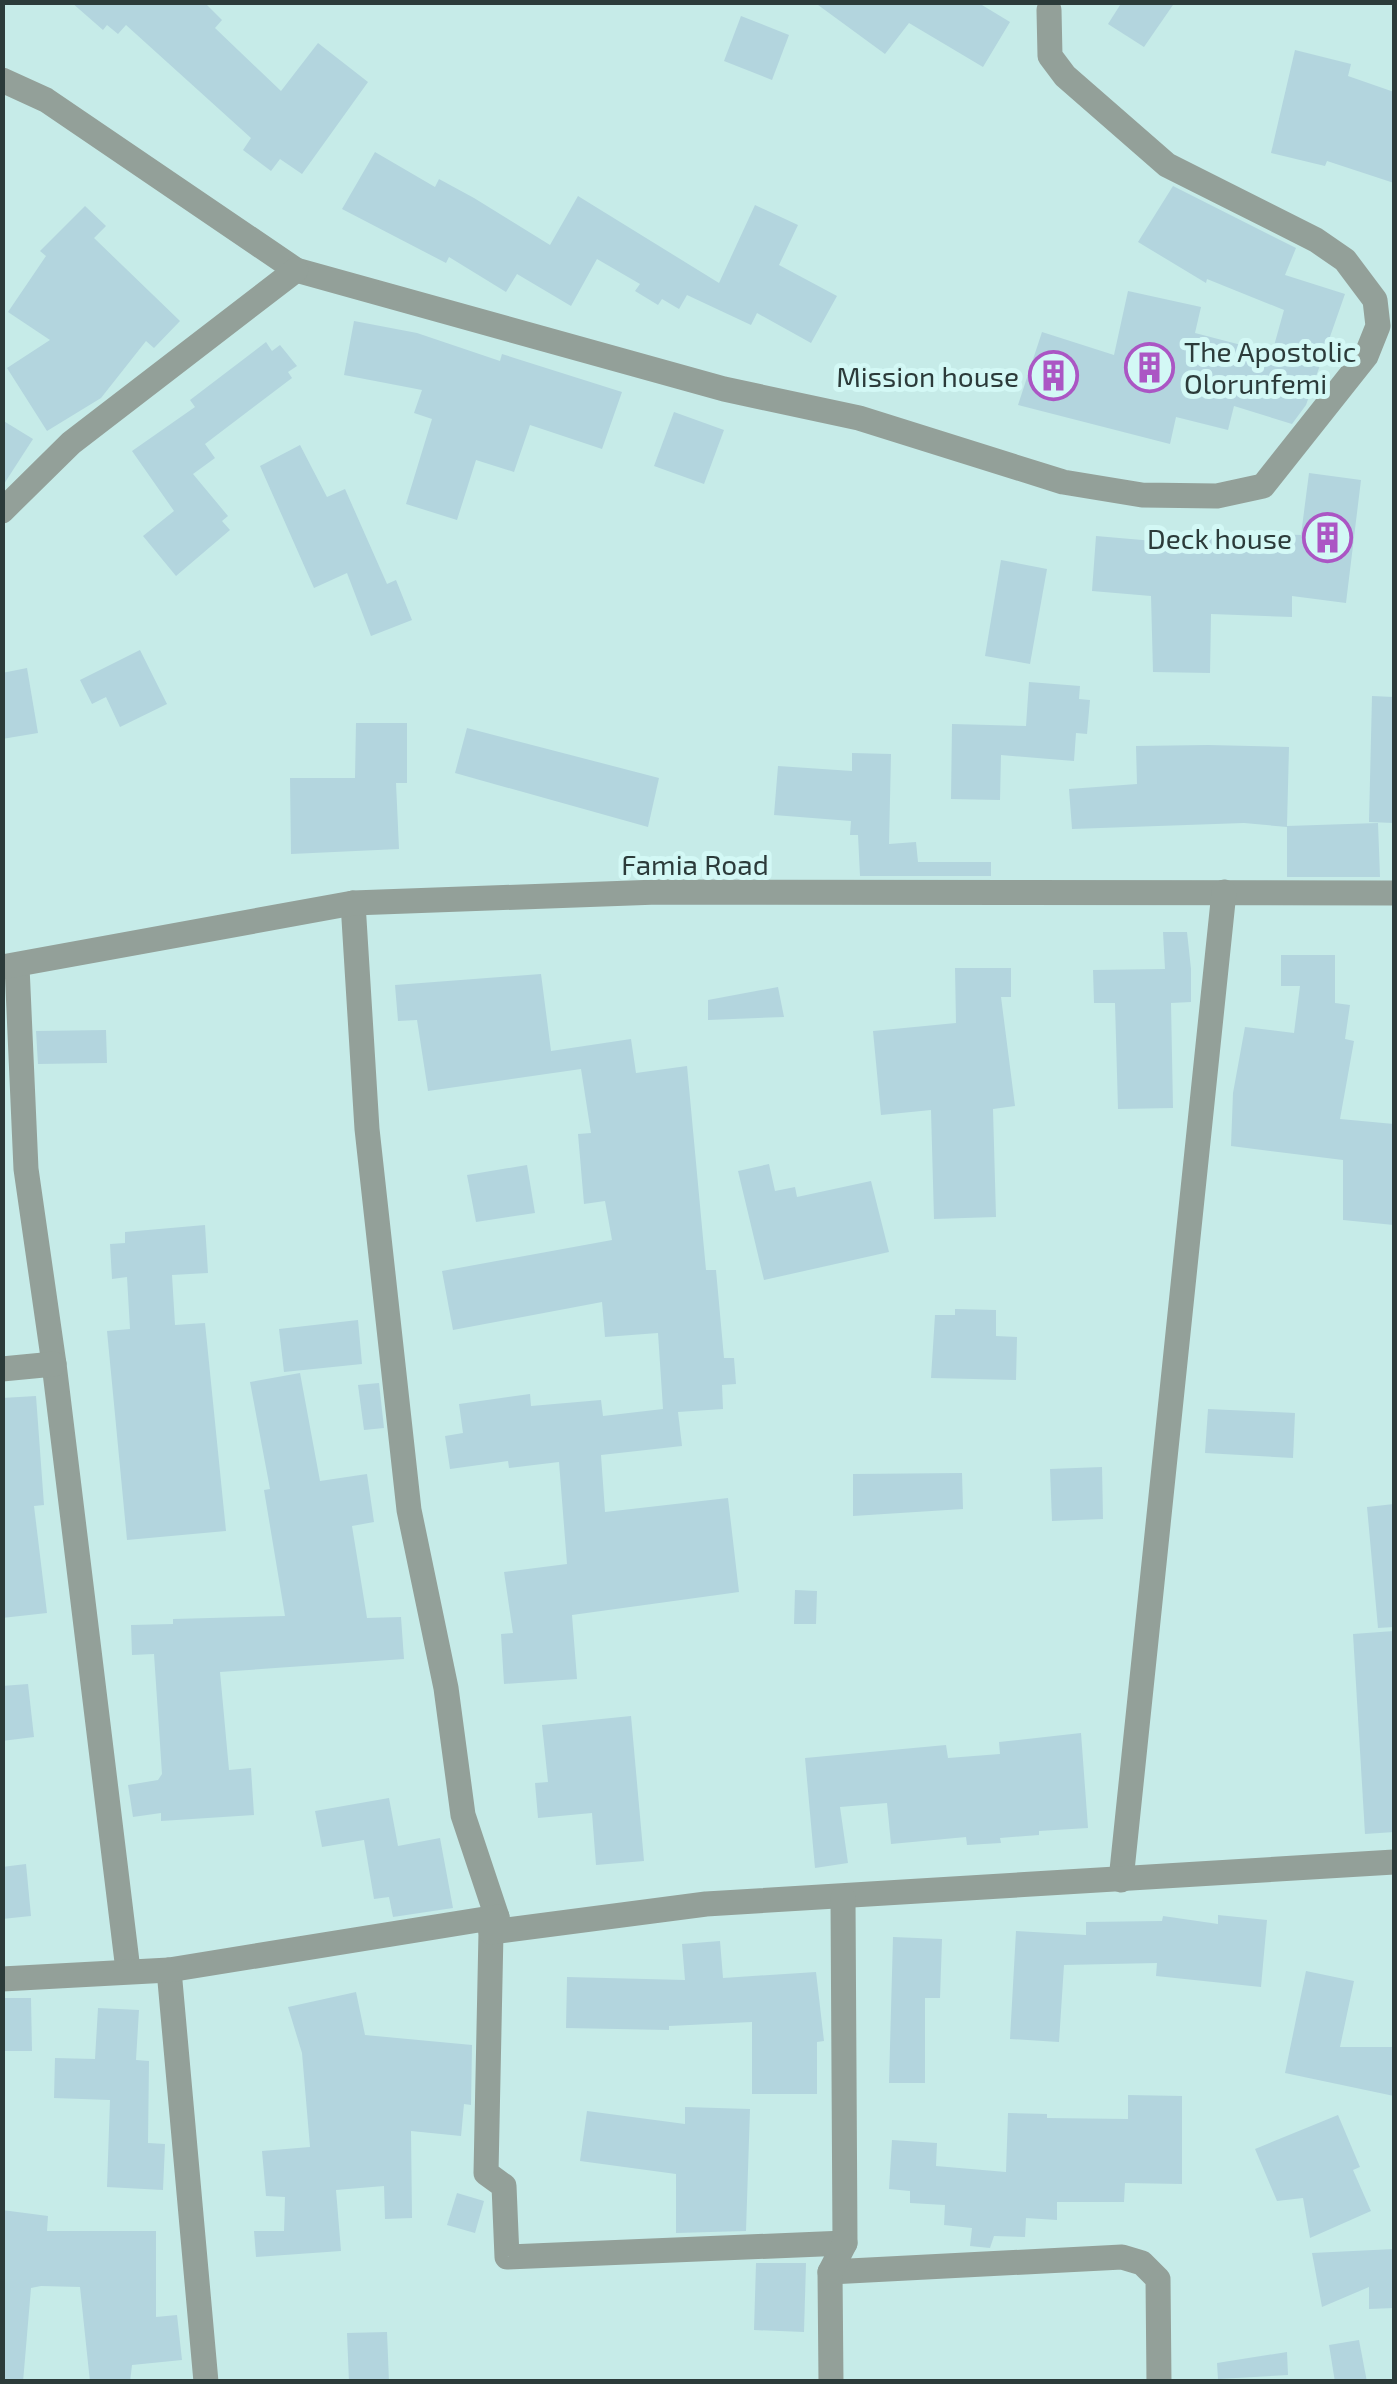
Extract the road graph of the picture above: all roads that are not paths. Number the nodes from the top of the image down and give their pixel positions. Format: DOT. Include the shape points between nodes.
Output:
graph roads {
  1 [pos="1051,5"];
  2 [pos="2,80"];
  3 [pos="296,270"];
  4 [pos="2,511"];
  5 [pos="1224,892"];
  6 [pos="1394,893"];
  7 [pos="354,903"];
  8 [pos="10,966"];
  9 [pos="54,1364"];
  10 [pos="2,1369"];
  11 [pos="1394,1862"];
  12 [pos="1120,1880"];
  13 [pos="843,1898"];
  14 [pos="494,1925"];
  15 [pos="128,1970"];
  16 [pos="169,1970"];
  17 [pos="2,1979"];
  18 [pos="844,2242"];
  19 [pos="830,2272"];
  20 [pos="206,2382"];
  21 [pos="831,2382"];
  22 [pos="1159,2382"];
  1 -- 3 [label="street" via="1050,56 1065,76 1167,164 1345,260 1375,300 1378,326 1366,356 1263,486 1218,496 1142,495 1063,482 859,418 724,389"];
  2 -- 3 [label="street" via="46,100"];
  3 -- 4 [label="street" via="71,443"];
  5 -- 6 [label="street, Famia Road"];
  5 -- 7 [label="street, Famia Road" via="658,892"];
  5 -- 12 [label="street"];
  7 -- 8 [label="street, Famia Road"];
  7 -- 14 [label="street" via="367,1129 410,1510 463,1815"];
  8 -- 9 [label="street" via="26,1168"];
  9 -- 10 [label="street"];
  9 -- 15 [label="street"];
  11 -- 12 [label="street"];
  12 -- 13 [label="street"];
  13 -- 14 [label="street"];
  13 -- 18 [label="street"];
  14 -- 16 [label="street"];
  14 -- 18 [label="street" via="486,2173 504,2186 507,2257"];
  15 -- 16 [label="street"];
  15 -- 17 [label="street"];
  16 -- 20 [label="street"];
  18 -- 19 [label="street"];
  19 -- 21 [label="street"];
  19 -- 22 [label="street" via="1122,2257 1142,2263 1158,2279"];
}
